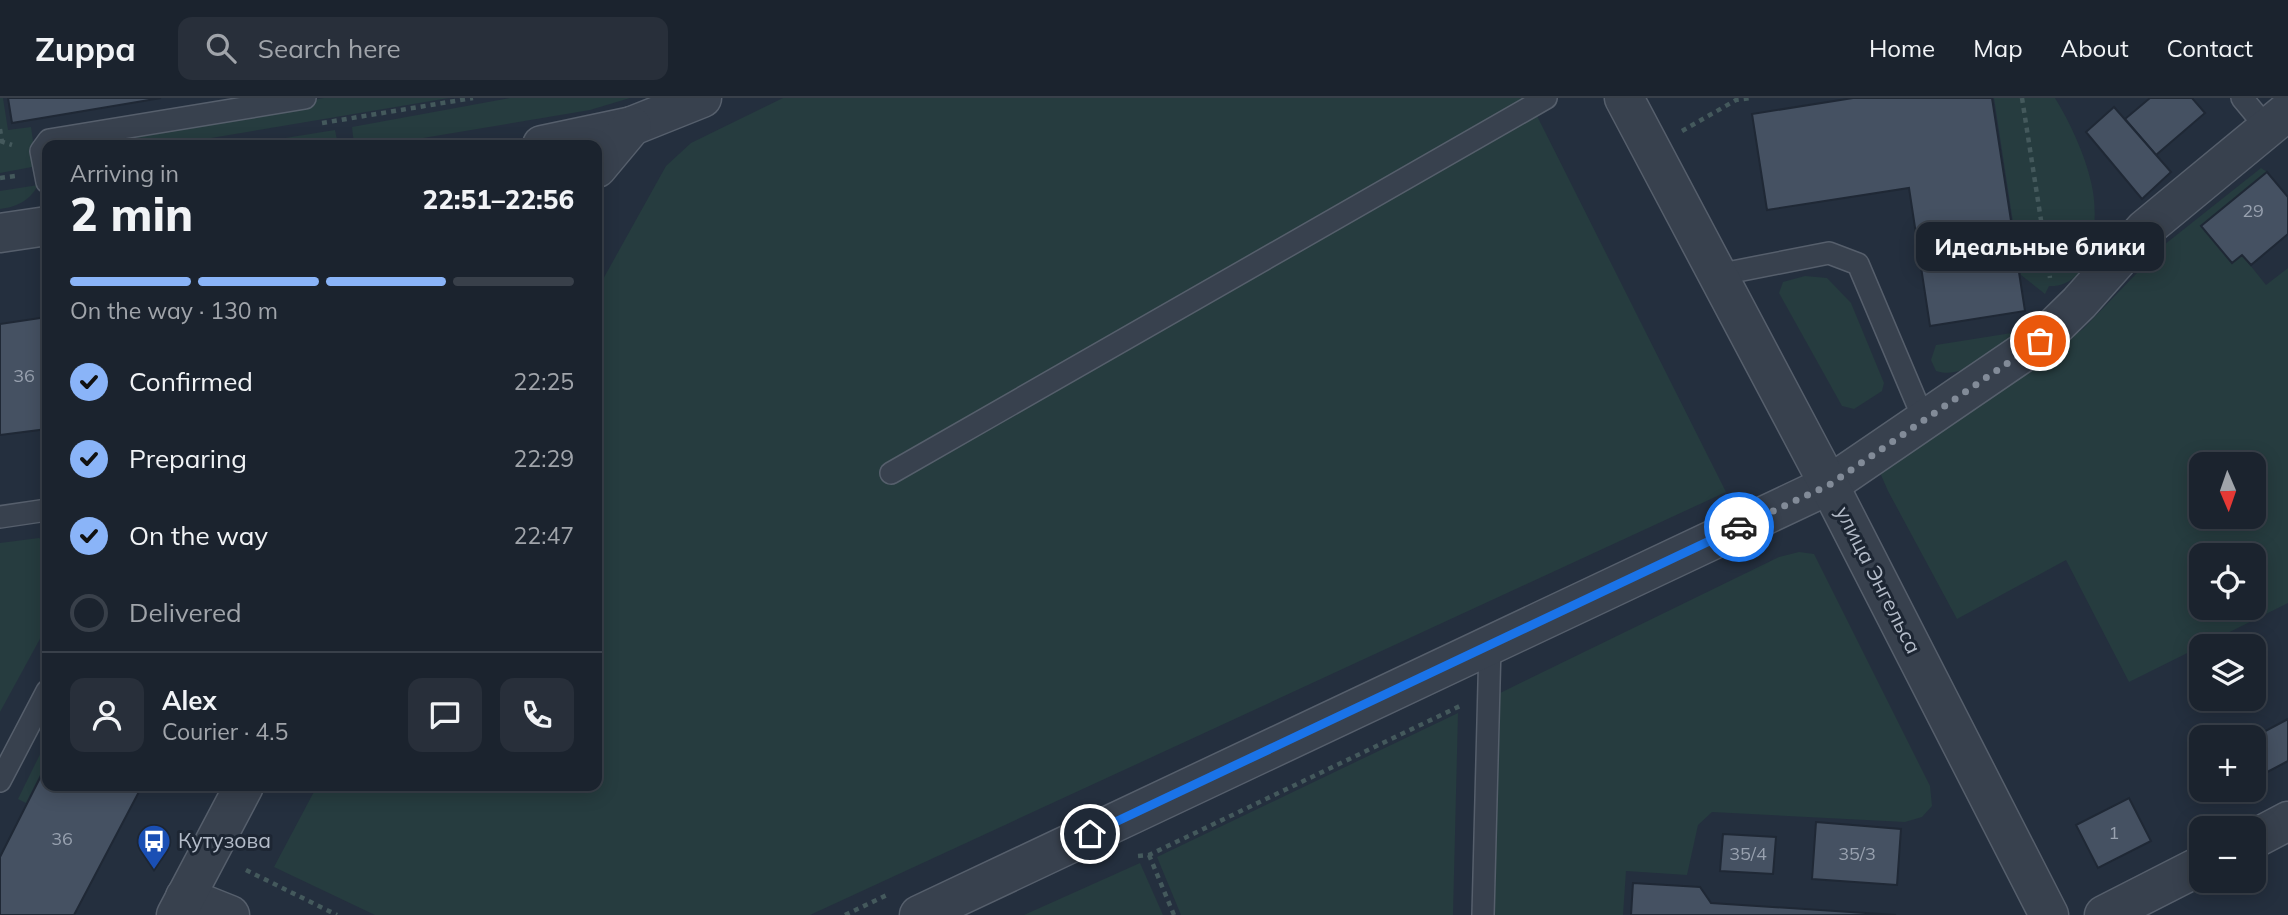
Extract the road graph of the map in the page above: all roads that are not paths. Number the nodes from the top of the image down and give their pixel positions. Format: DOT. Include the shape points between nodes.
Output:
graph roads {
  1 [pos="305,98"];
  2 [pos="702,98"];
  3 [pos="1546,98"];
  4 [pos="1624,98"];
  5 [pos="2242,98"];
  6 [pos="2277,120"];
  7 [pos="632,126"];
  8 [pos="49,140"];
  9 [pos="566,140"];
  10 [pos="602,162"];
  11 [pos="42,227"];
  12 [pos="0,233"];
  13 [pos="1717,275"];
  14 [pos="1924,420"];
  15 [pos="891,473"];
  16 [pos="1829,485"];
  17 [pos="42,511"];
  18 [pos="0,517"];
  19 [pos="1490,645"];
  20 [pos="42,701"];
  21 [pos="0,781"];
  22 [pos="241,791"];
  23 [pos="2288,821"];
  24 [pos="2266,833"];
  25 [pos="2189,872"];
  26 [pos="181,906"];
  27 [pos="230,915"];
  28 [pos="919,915"];
  29 [pos="1483,915"];
  30 [pos="2049,915"];
  31 [pos="2104,915"];
  1 -- 8 [label="lane"];
  2 -- 7 [label="street"];
  3 -- 15 [label="lane"];
  4 -- 13 [label="street, улица Энгельса"];
  5 -- 6 [label="lane"];
  6 -- 14 [label="street" via="2145,229 2040,341"];
  7 -- 9 [label="street"];
  7 -- 10 [label="street"];
  11 -- 12 [label="street"];
  13 -- 14 [label="lane" via="1829,253 1858,264"];
  13 -- 16 [label="street, улица Энгельса"];
  14 -- 16 [label="street"];
  16 -- 19 [label="street"];
  16 -- 30 [label="street, улица Энгельса"];
  17 -- 18 [label="lane"];
  19 -- 28 [label="street"];
  19 -- 29 [label="lane"];
  20 -- 21 [label="lane"];
  22 -- 26 [label="street"];
  23 -- 24 [label="street"];
  25 -- 31 [label="street"];
  26 -- 27 [label="street"];
}
